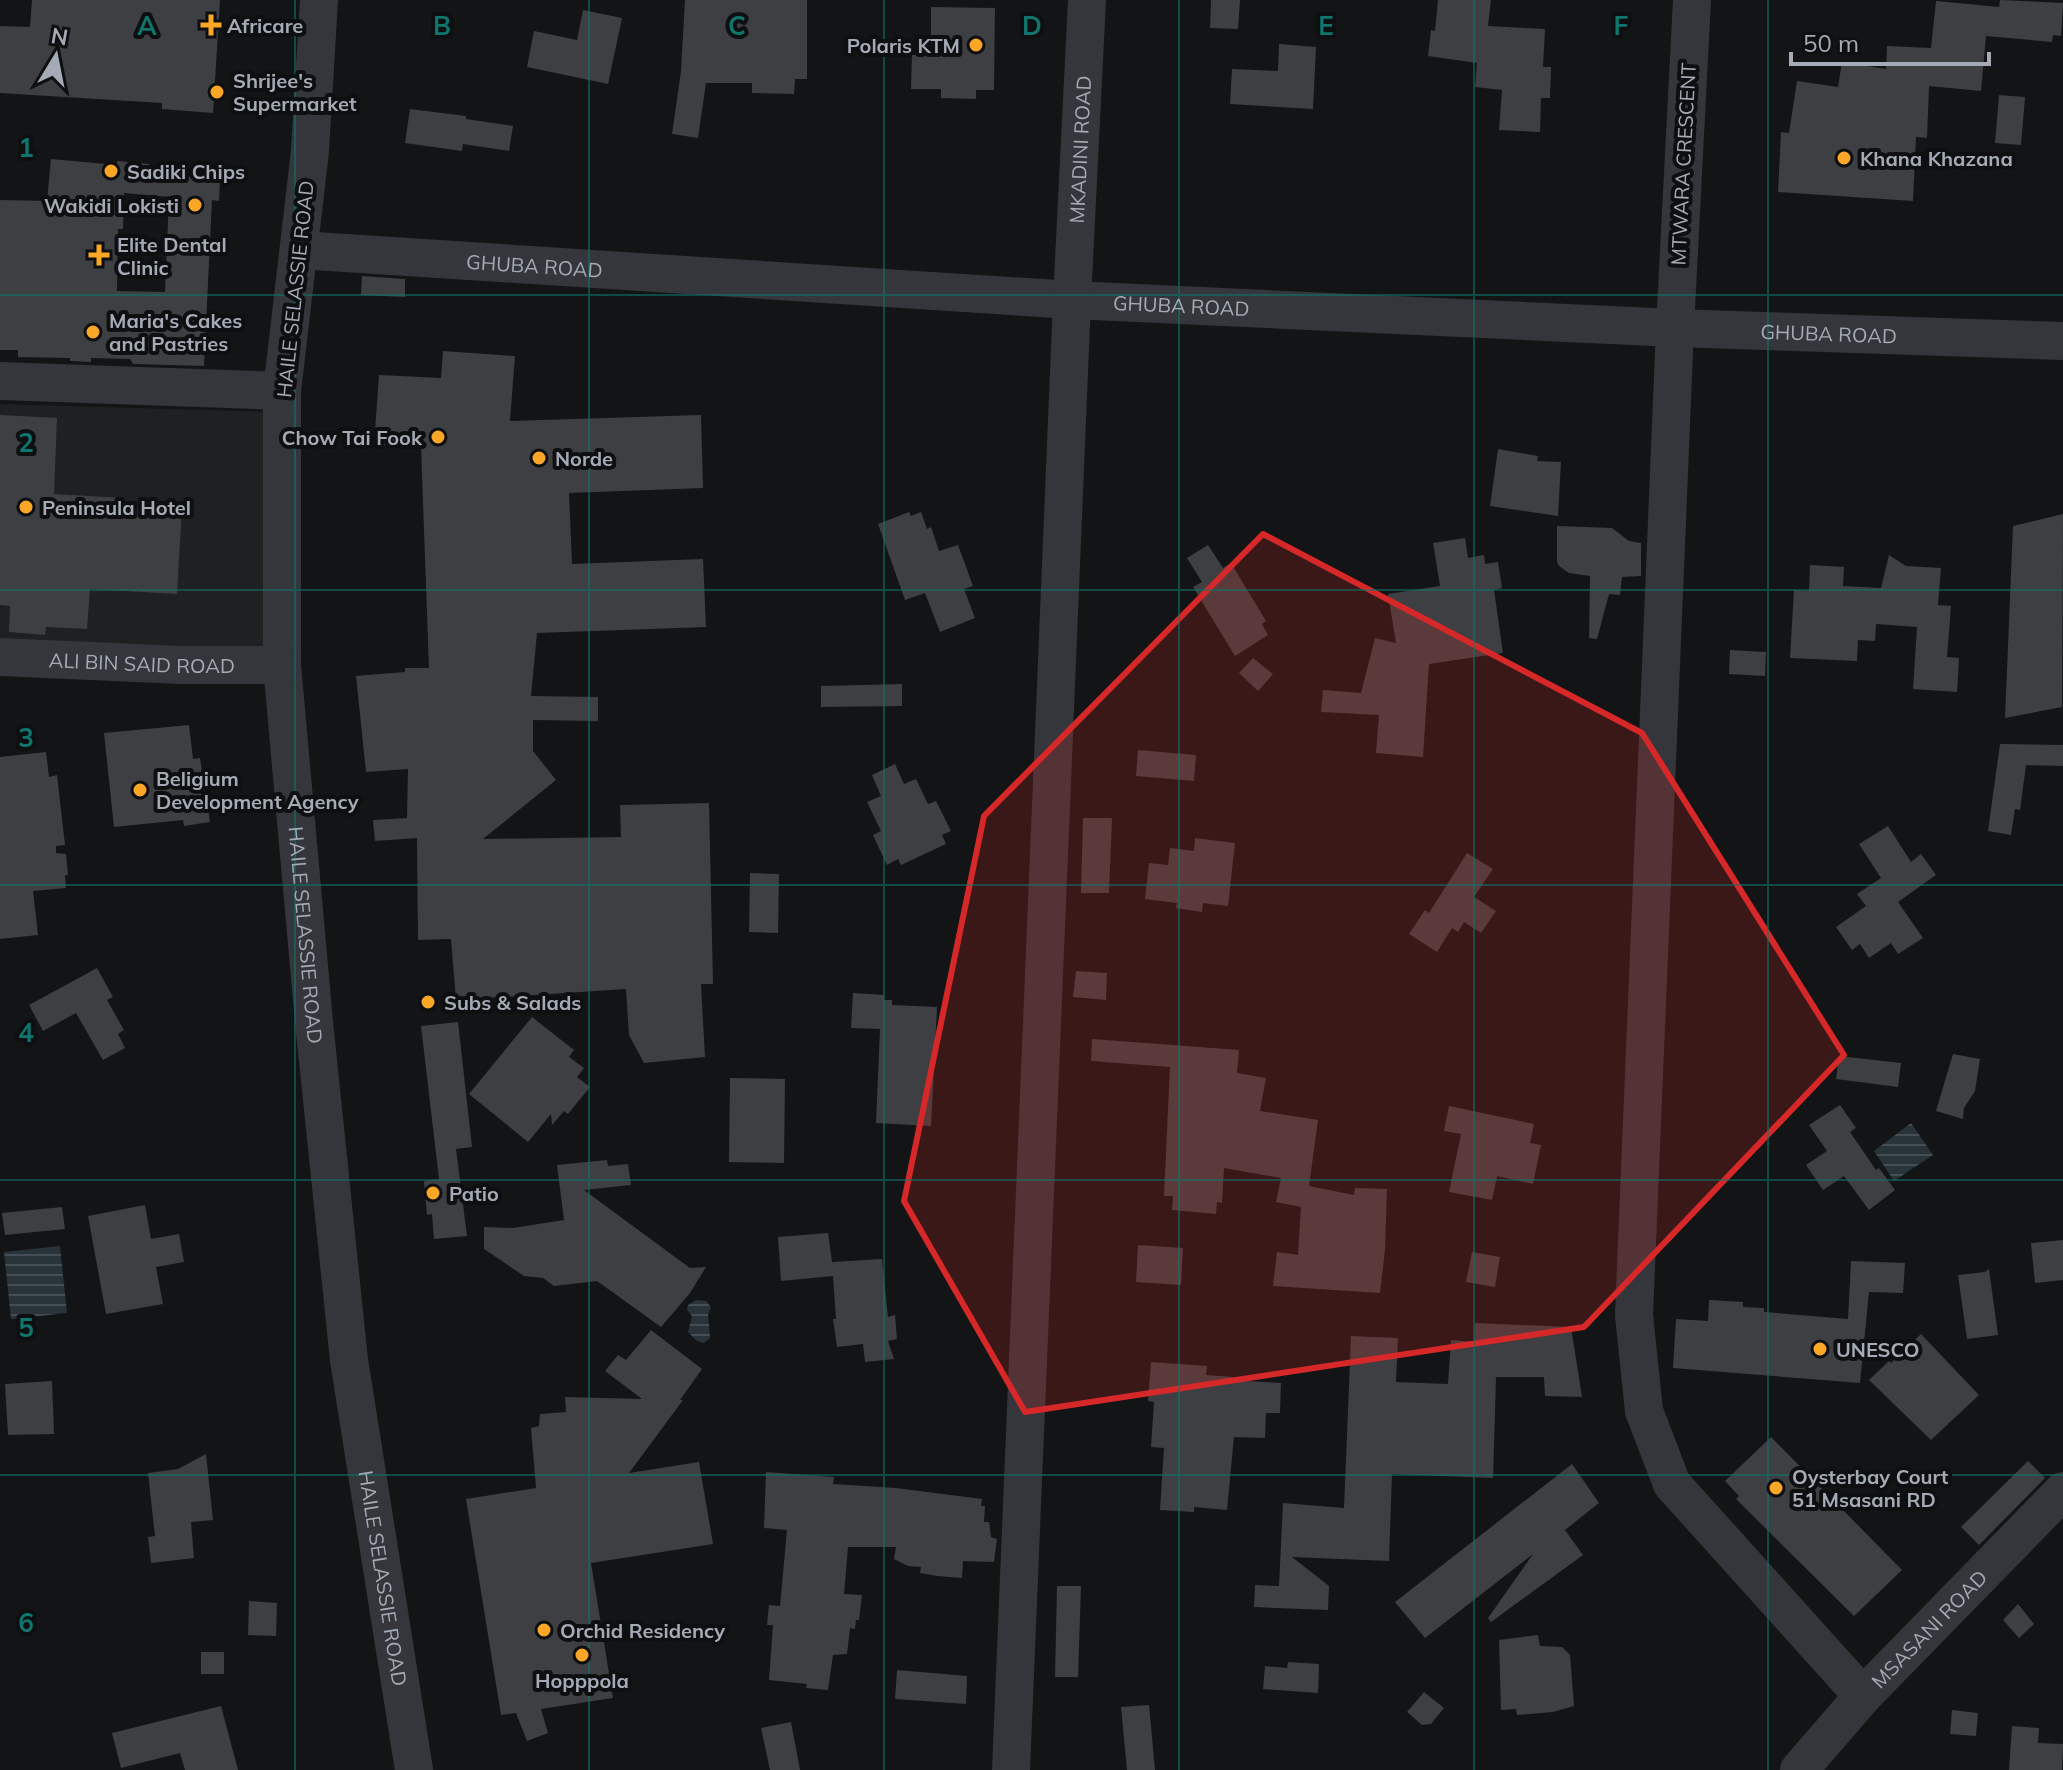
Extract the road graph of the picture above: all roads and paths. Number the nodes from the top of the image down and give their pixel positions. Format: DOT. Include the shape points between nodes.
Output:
graph roads {
  1 [pos="319,0"];
  2 [pos="1087,0"];
  3 [pos="1692,0"];
  4 [pos="299,250"];
  5 [pos="1072,300"];
  6 [pos="1675,328"];
  7 [pos="2063,341"];
  8 [pos="0,381"];
  9 [pos="282,391"];
  10 [pos="0,657"];
  11 [pos="282,665"];
  12 [pos="2063,1491"];
  13 [pos="1863,1696"];
  14 [pos="1816,1765"];
  15 [pos="414,1770"];
  16 [pos="1011,1770"];
  1 -- 4 [label="street, HAILE SELASSIE ROAD"];
  2 -- 5 [label="street, MKADINI ROAD"];
  3 -- 6 [label="street, MTWARA CRESCENT"];
  4 -- 5 [label="street, GHUBA ROAD"];
  4 -- 9 [label="street, HAILE SELASSIE ROAD"];
  5 -- 6 [label="street, GHUBA ROAD"];
  5 -- 16 [label="street, MKADINI ROAD"];
  6 -- 7 [label="street, GHUBA ROAD"];
  6 -- 13 [label="street, MTWARA CRESCENT" via="1634,1315 1644,1411 1672,1484"];
  8 -- 9 [label="street"];
  9 -- 11 [label="street, HAILE SELASSIE ROAD"];
  10 -- 11 [label="street, ALI BIN SAID ROAD"];
  11 -- 15 [label="street, HAILE SELASSIE ROAD" via="349,1360"];
  12 -- 13 [label="street, MSASANI ROAD"];
  13 -- 14 [label="street, MSASANI ROAD"];
}
